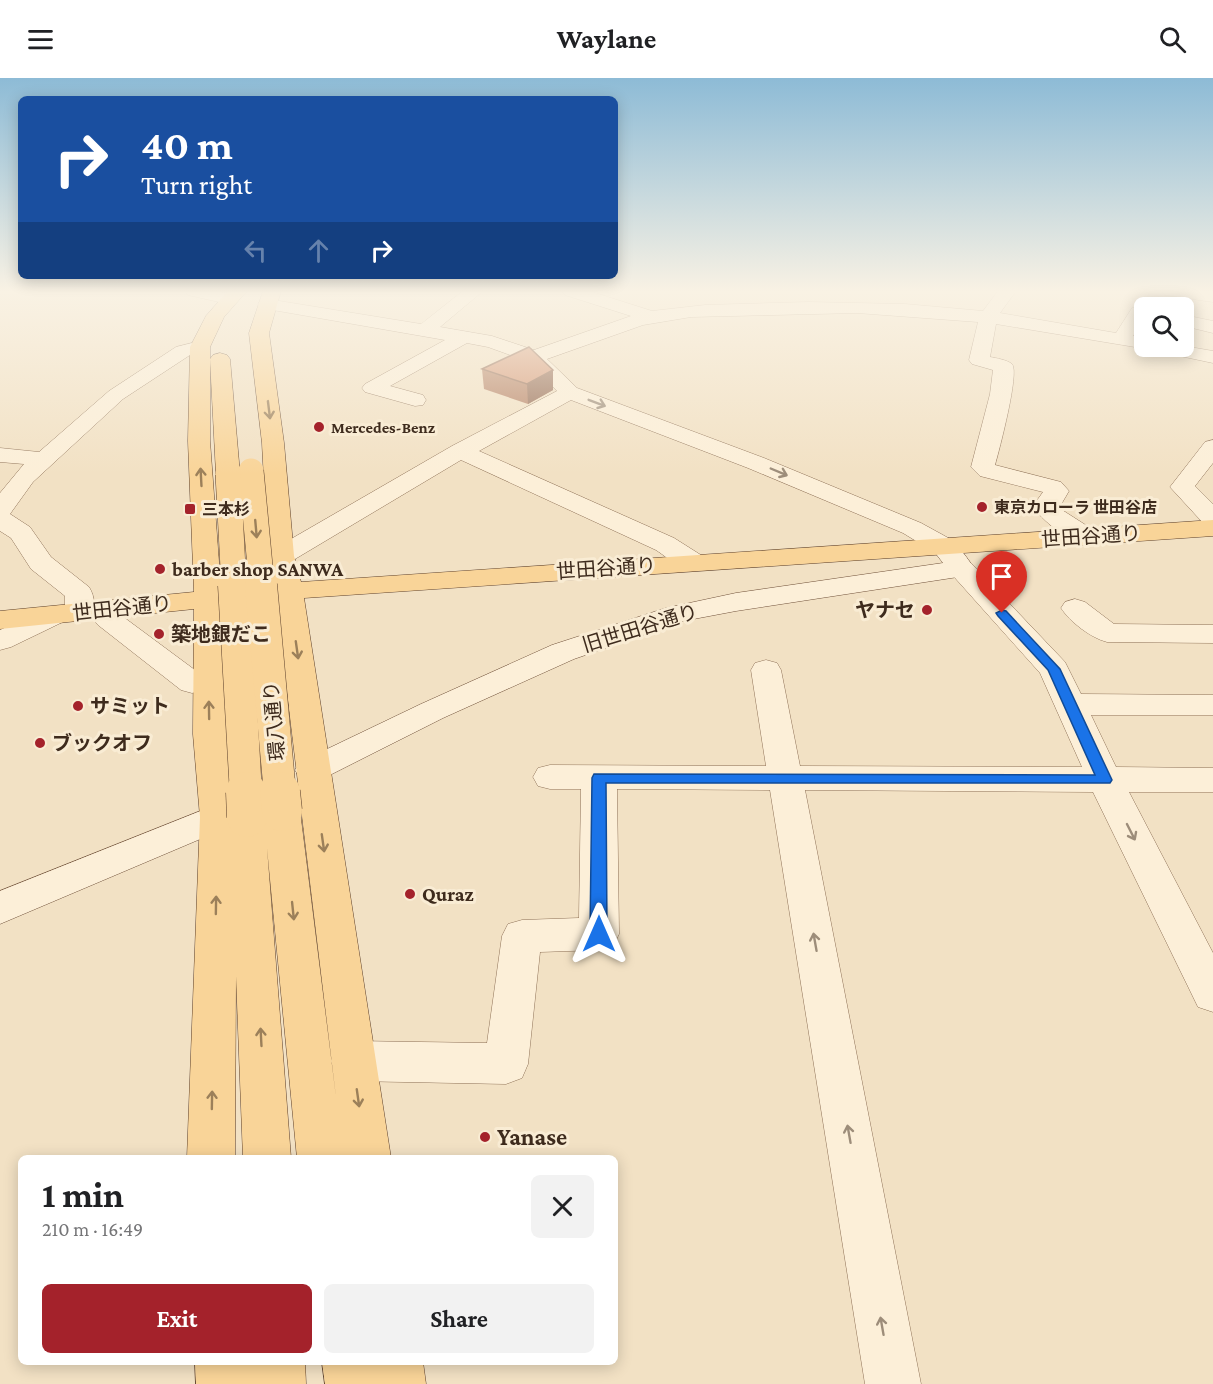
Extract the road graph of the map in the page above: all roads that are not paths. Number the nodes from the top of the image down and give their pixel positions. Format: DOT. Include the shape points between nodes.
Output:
graph roads {
  1 [pos="182,352"];
  2 [pos="200,352"];
  3 [pos="220,352"];
  4 [pos="239,352"];
  5 [pos="261,352"];
  6 [pos="437,352"];
  7 [pos="520,352"];
  8 [pos="549,352"];
  9 [pos="981,352"];
  10 [pos="1194,353"];
  11 [pos="534,357"];
  12 [pos="1213,357"];
  13 [pos="241,379"];
  14 [pos="570,392"];
  15 [pos="415,400"];
  16 [pos="460,451"];
  17 [pos="0,454"];
  18 [pos="42,459"];
  19 [pos="1208,460"];
  20 [pos="2,507"];
  21 [pos="1213,519"];
  22 [pos="1213,528"];
  23 [pos="1086,537"];
  24 [pos="280,556"];
  25 [pos="952,558"];
  26 [pos="694,562"];
  27 [pos="289,592"];
  28 [pos="208,599"];
  29 [pos="1075,608"];
  30 [pos="69,613"];
  31 [pos="108,619"];
  32 [pos="0,620"];
  33 [pos="1213,634"];
  34 [pos="0,641"];
  35 [pos="766,670"];
  36 [pos="192,683"];
  37 [pos="1070,704"];
  38 [pos="1213,705"];
  39 [pos="312,770"];
  40 [pos="550,777"];
  41 [pos="786,777"];
  42 [pos="599,778"];
  43 [pos="1105,780"];
  44 [pos="1213,780"];
  45 [pos="249,815"];
  46 [pos="0,908"];
  47 [pos="1213,994"];
  48 [pos="353,1061"];
  49 [pos="211,1155"];
  50 [pos="267,1155"];
  51 [pos="321,1155"];
  52 [pos="367,1155"];
  53 [pos="223,1365"];
  54 [pos="277,1365"];
  55 [pos="350,1365"];
  56 [pos="395,1365"];
  57 [pos="224,1384"];
  58 [pos="278,1384"];
  59 [pos="353,1384"];
  60 [pos="398,1384"];
  61 [pos="893,1384"];
  1 -- 18 [label="street" via="116,395"];
  28 -- 2 [label="main road, one-way" via="199,441"];
  3 -- 45 [label="main road, 環八通り, bridge" via="242,464"];
  4 -- 13 [label="main road"];
  5 -- 24 [label="main road, one-way" via="273,443"];
  6 -- 15 [label="street" via="372,388"];
  7 -- 11 [label="street"];
  8 -- 11 [label="street"];
  9 -- 23 [label="street" via="980,360 1004,367 983,467 1052,487 1057,491 1046,506 1049,512"];
  10 -- 12 [label="street"];
  11 -- 14 [label="street"];
  14 -- 16 [label="street"];
  14 -- 25 [label="street, one-way" via="756,462 912,528"];
  16 -- 24 [label="street"];
  16 -- 26 [label="street" via="665,544"];
  17 -- 18 [label="street"];
  18 -- 20 [label="street"];
  19 -- 21 [label="street" via="1182,487"];
  20 -- 30 [label="street" via="41,563 79,593"];
  22 -- 23 [label="main road, 世田谷通り"];
  23 -- 25 [label="main road, 世田谷通り"];
  24 -- 27 [label="main road"];
  25 -- 26 [label="main road, 世田谷通り"];
  25 -- 37 [label="street" via="1054,669"];
  25 -- 39 [label="street, 旧世田谷通り" via="666,617 563,652"];
  26 -- 27 [label="main road, 世田谷通り"];
  27 -- 28 [label="main road, 世田谷通り"];
  27 -- 39 [label="main road, one-way"];
  28 -- 30 [label="main road, 世田谷通り"];
  45 -- 28 [label="main road, one-way" via="210,734"];
  29 -- 33 [label="street" via="1107,633"];
  30 -- 32 [label="main road, 世田谷通り"];
  30 -- 34 [label="street"];
  31 -- 36 [label="street"];
  35 -- 41 [label="street"];
  37 -- 38 [label="street"];
  37 -- 43 [label="street"];
  39 -- 48 [label="main road, one-way"];
  40 -- 42 [label="street"];
  41 -- 42 [label="street"];
  41 -- 43 [label="street"];
  61 -- 41 [label="street, one-way"];
  42 -- 48 [label="street" via="599,934 522,936 506,1064"];
  43 -- 44 [label="street"];
  43 -- 47 [label="street, one-way"];
  45 -- 46 [label="street"];
  49 -- 45 [label="main road, one-way"];
  50 -- 45 [label="main road, 環八通り, one-way"];
  45 -- 51 [label="main road, 環八通り, one-way" via="310,1072"];
  48 -- 52 [label="main road, one-way"];
  53 -- 57 [label="main road"];
  54 -- 58 [label="main road"];
  55 -- 59 [label="main road"];
  56 -- 60 [label="main road"];
}
